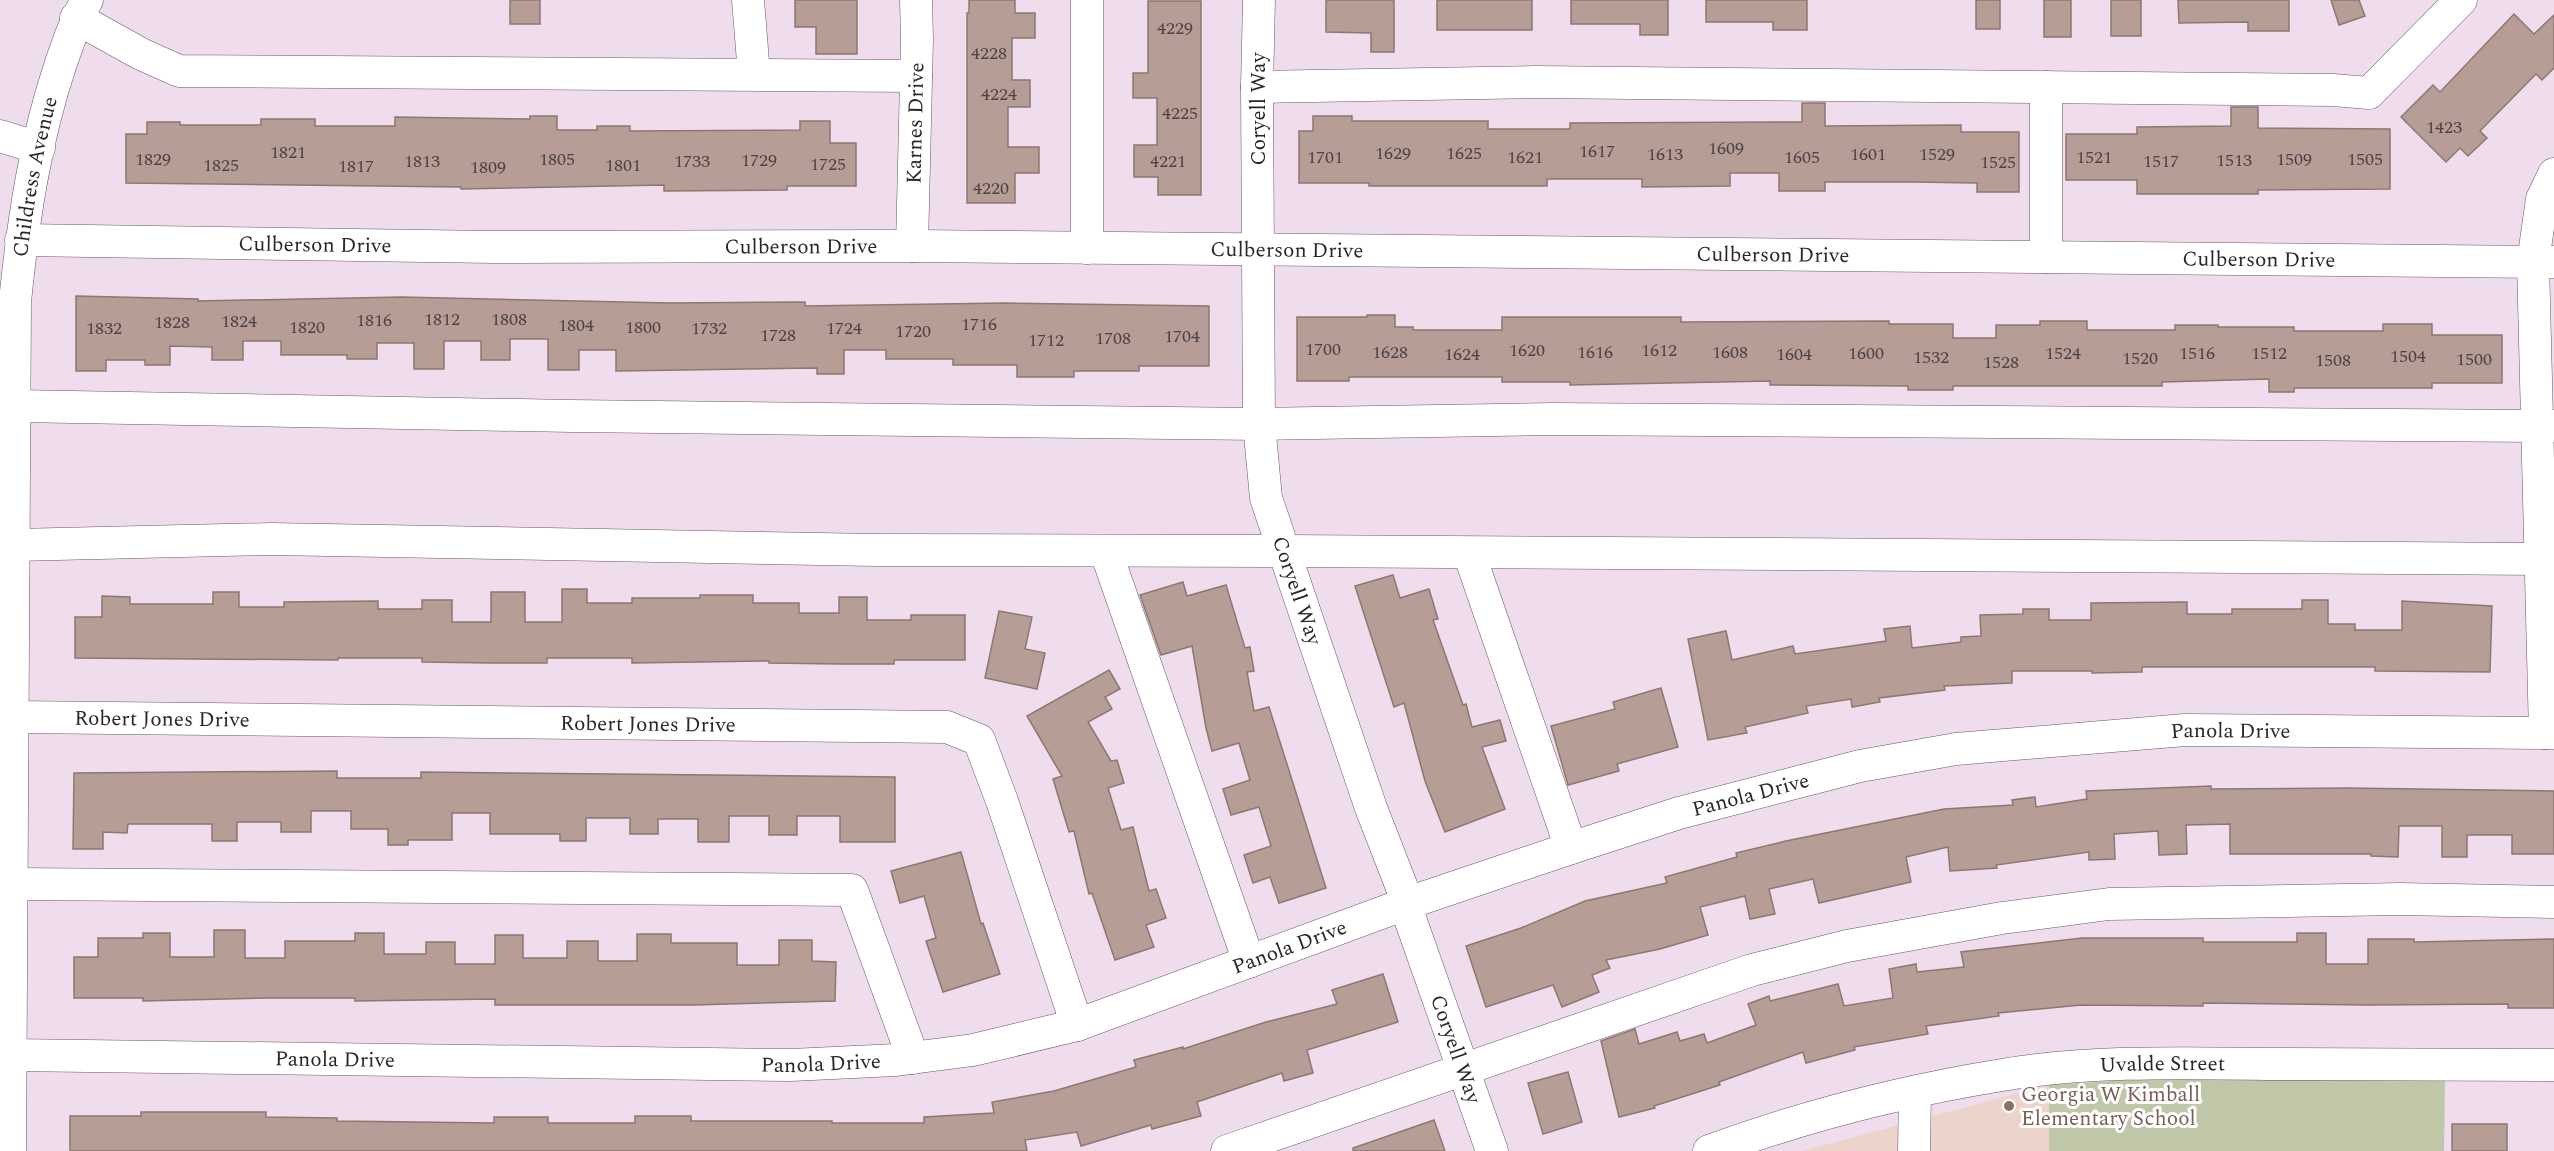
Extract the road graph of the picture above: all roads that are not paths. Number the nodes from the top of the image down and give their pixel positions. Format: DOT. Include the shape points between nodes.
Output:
graph roads {
  1 [pos="748,0"];
  2 [pos="916,0"];
  3 [pos="1087,0"];
  4 [pos="1259,0"];
  5 [pos="2461,0"];
  6 [pos="82,9"];
  7 [pos="754,74"];
  8 [pos="916,76"];
  9 [pos="1257,87"];
  10 [pos="2046,87"];
  11 [pos="0,136"];
  12 [pos="39,148"];
  13 [pos="2554,174"];
  14 [pos="21,240"];
  15 [pos="912,246"];
  16 [pos="1087,248"];
  17 [pos="1259,250"];
  18 [pos="2046,257"];
  19 [pos="2544,262"];
  20 [pos="8,331"];
  21 [pos="16,406"];
  22 [pos="1259,424"];
  23 [pos="2546,425"];
  24 [pos="15,545"];
  25 [pos="1284,550"];
  26 [pos="1106,552"];
  27 [pos="1469,553"];
  28 [pos="2547,559"];
  29 [pos="14,717"];
  30 [pos="2550,733"];
  31 [pos="1571,848"];
  32 [pos="13,884"];
  33 [pos="2554,902"];
  34 [pos="1408,903"];
  35 [pos="1249,962"];
  36 [pos="1077,1025"];
  37 [pos="11,1055"];
  38 [pos="913,1058"];
  39 [pos="2554,1065"];
  40 [pos="1463,1069"];
  41 [pos="1914,1093"];
  42 [pos="10,1151"];
  43 [pos="1227,1151"];
  44 [pos="1492,1151"];
  45 [pos="1709,1151"];
  46 [pos="1914,1151"];
  1 -- 7 [label="street"];
  2 -- 8 [label="street, Karnes Drive"];
  3 -- 16 [label="street"];
  4 -- 9 [label="street, Coryell Way"];
  5 -- 10 [label="street" via="2369,93"];
  6 -- 7 [label="street" via="141,54 179,71"];
  6 -- 12 [label="street, Childress Avenue" via="53,89"];
  7 -- 8 [label="street"];
  8 -- 15 [label="street, Karnes Drive"];
  9 -- 10 [label="street" via="1535,82"];
  9 -- 17 [label="street, Coryell Way"];
  10 -- 18 [label="street"];
  11 -- 12 [label="street"];
  12 -- 14 [label="street, Childress Avenue"];
  13 -- 19 [label="street" via="2542,199"];
  14 -- 15 [label="street, Culberson Drive" via="493,247"];
  14 -- 20 [label="street, Childress Avenue"];
  15 -- 16 [label="street, Culberson Drive"];
  16 -- 17 [label="street, Culberson Drive"];
  17 -- 18 [label="street, Culberson Drive"];
  17 -- 22 [label="street, Coryell Way"];
  18 -- 19 [label="street, Culberson Drive"];
  19 -- 23 [label="street"];
  20 -- 21 [label="street, Childress Avenue"];
  21 -- 22 [label="street"];
  21 -- 24 [label="street, Childress Avenue"];
  22 -- 23 [label="street" via="1551,419"];
  22 -- 25 [label="street, Coryell Way" via="1266,498"];
  23 -- 28 [label="street"];
  24 -- 26 [label="street" via="271,539"];
  24 -- 29 [label="street, Childress Avenue"];
  25 -- 26 [label="street"];
  25 -- 27 [label="street"];
  25 -- 34 [label="street, Coryell Way" via="1371,808"];
  26 -- 35 [label="street"];
  27 -- 28 [label="street"];
  27 -- 31 [label="street"];
  28 -- 30 [label="street"];
  29 -- 32 [label="street, Childress Avenue"];
  29 -- 36 [label="street, Robert Jones Drive" via="947,726 979,740"];
  30 -- 31 [label="street, Panola Drive" via="2185,730 1956,748 1860,766 1690,810"];
  31 -- 34 [label="street, Panola Drive"];
  32 -- 37 [label="street, Childress Avenue"];
  32 -- 38 [label="street" via="852,890"];
  33 -- 40 [label="street" via="2166,902 2109,904 2002,918 1847,946 1752,970"];
  34 -- 35 [label="street, Panola Drive"];
  34 -- 40 [label="street, Coryell Way" via="1407,910"];
  35 -- 36 [label="street, Panola Drive"];
  36 -- 38 [label="street, Panola Drive" via="973,1050"];
  37 -- 38 [label="street, Panola Drive" via="790,1065"];
  37 -- 42 [label="street, Childress Avenue"];
  39 -- 41 [label="street, Uvalde Street" via="2154,1064 2003,1075"];
  40 -- 43 [label="street"];
  40 -- 44 [label="street, Coryell Way"];
  41 -- 45 [label="street, Uvalde Street" via="1824,1115"];
  41 -- 46 [label="street"];
}
